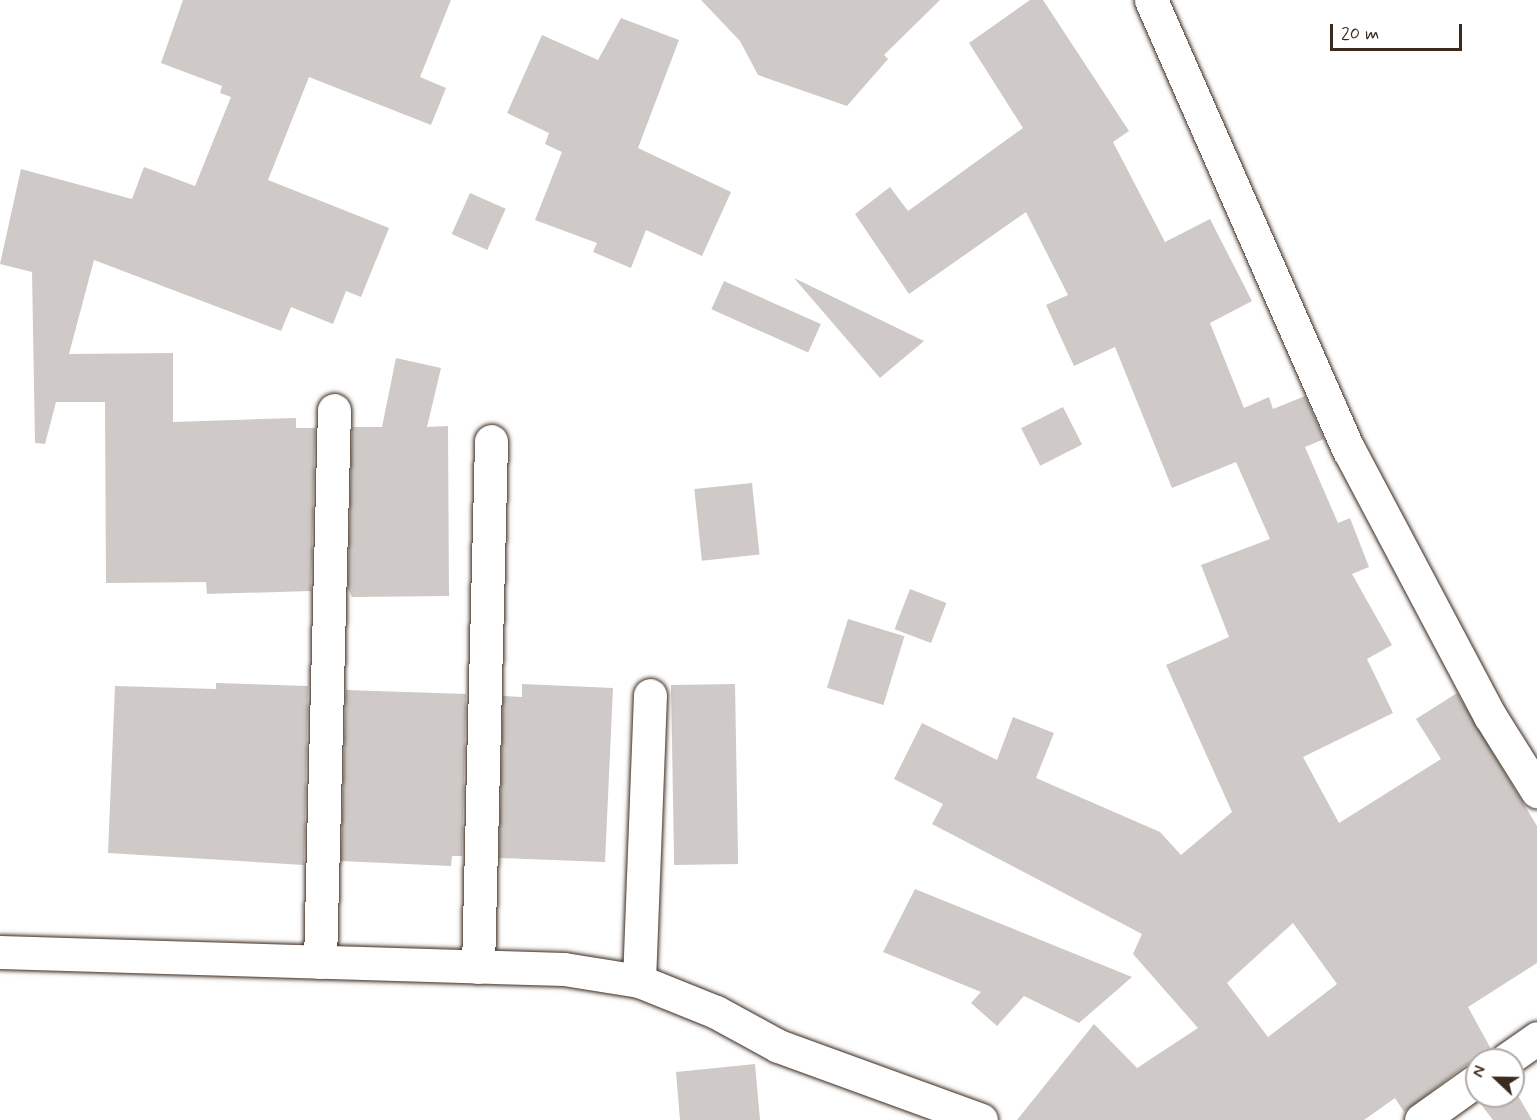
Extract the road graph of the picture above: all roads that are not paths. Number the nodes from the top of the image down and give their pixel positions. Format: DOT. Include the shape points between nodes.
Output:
graph roads {
  1 [pos="1151,0"];
  2 [pos="334,410"];
  3 [pos="491,441"];
  4 [pos="650,695"];
  5 [pos="1537,791"];
  6 [pos="0,952"];
  7 [pos="320,962"];
  8 [pos="478,967"];
  9 [pos="639,981"];
  10 [pos="1537,1038"];
  11 [pos="1523,1048"];
  12 [pos="1465,1089"];
  13 [pos="981,1120"];
  14 [pos="1421,1120"];
  1 -- 5 [label="street" via="1227,168 1267,274 1349,450 1490,716"];
  2 -- 7 [label="street"];
  3 -- 8 [label="street"];
  4 -- 9 [label="street"];
  6 -- 7 [label="street"];
  7 -- 8 [label="street"];
  8 -- 9 [label="street" via="564,969"];
  9 -- 13 [label="street" via="716,1012 778,1047"];
  10 -- 11 [label="street"];
  12 -- 14 [label="street"];
}
